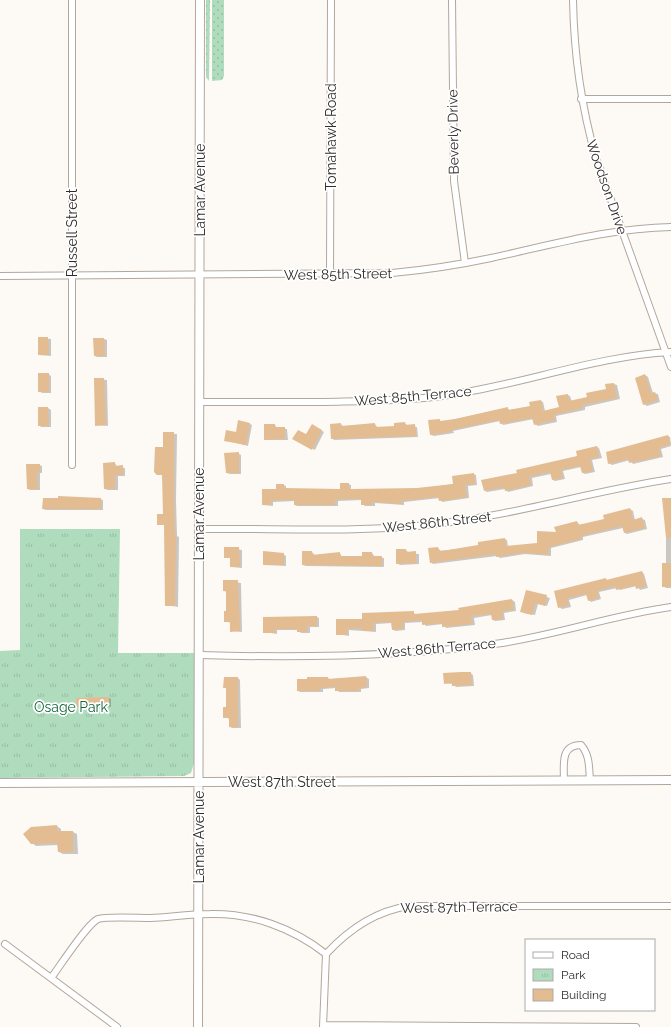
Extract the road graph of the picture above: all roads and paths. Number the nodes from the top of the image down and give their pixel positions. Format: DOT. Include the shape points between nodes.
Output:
graph roads {
  1 [pos="72,0"];
  2 [pos="200,0"];
  3 [pos="331,0"];
  4 [pos="452,0"];
  5 [pos="573,0"];
  6 [pos="581,99"];
  7 [pos="671,99"];
  8 [pos="671,227"];
  9 [pos="621,231"];
  10 [pos="466,263"];
  11 [pos="200,275"];
  12 [pos="330,275"];
  13 [pos="0,276"];
  14 [pos="72,276"];
  15 [pos="668,352"];
  16 [pos="671,367"];
  17 [pos="200,402"];
  18 [pos="72,465"];
  19 [pos="671,479"];
  20 [pos="199,529"];
  21 [pos="671,607"];
  22 [pos="200,655"];
  23 [pos="671,780"];
  24 [pos="564,781"];
  25 [pos="590,781"];
  26 [pos="199,782"];
  27 [pos="0,783"];
  28 [pos="671,906"];
  29 [pos="199,916"];
  30 [pos="5,944"];
  31 [pos="326,954"];
  32 [pos="51,978"];
  33 [pos="323,1026"];
  34 [pos="117,1027"];
  35 [pos="198,1027"];
  36 [pos="636,1027"];
  1 -- 14 [label="street, Russell Street"];
  2 -- 11 [label="street, Lamar Avenue"];
  3 -- 12 [label="street, Tomahawk Road"];
  4 -- 10 [label="street, Beverly Drive" via="454,181"];
  5 -- 6 [label="street, Woodson Drive" via="574,46"];
  6 -- 7 [label="street"];
  6 -- 9 [label="street, Woodson Drive" via="596,158"];
  8 -- 9 [label="street, West 85th Street"];
  9 -- 10 [label="street, West 85th Street" via="585,236"];
  9 -- 15 [label="street, Woodson Drive"];
  10 -- 12 [label="street, West 85th Street" via="392,273"];
  11 -- 12 [label="street, West 85th Street"];
  11 -- 14 [label="street, West 85th Street"];
  11 -- 17 [label="street, Lamar Avenue"];
  13 -- 14 [label="street, West 85th Street"];
  14 -- 18 [label="street, Russell Street"];
  15 -- 16 [label="street, Woodson Drive"];
  15 -- 17 [label="street, West 85th Terrace" via="594,364 488,389 441,396 357,401"];
  17 -- 20 [label="street, Lamar Avenue"];
  19 -- 20 [label="street, West 86th Street" via="519,512 434,524 379,528"];
  20 -- 22 [label="street, Lamar Avenue"];
  21 -- 22 [label="street, West 86th Terrace" via="549,635 450,649 339,655"];
  22 -- 26 [label="street, Lamar Avenue"];
  23 -- 25 [label="street, West 87th Street"];
  24 -- 25 [label="street, West 87th Street"];
  24 -- 25 [label="street" via="566,750 573,745 581,745 588,761"];
  24 -- 26 [label="street, West 87th Street"];
  26 -- 27 [label="street, West 87th Street"];
  26 -- 29 [label="street, Lamar Avenue"];
  28 -- 31 [label="street, West 87th Terrace" via="408,906 371,916"];
  29 -- 31 [label="street" via="227,914 265,921 314,944"];
  29 -- 32 [label="street" via="99,919 89,926"];
  29 -- 35 [label="street, Lamar Avenue"];
  30 -- 32 [label="street"];
  31 -- 33 [label="street"];
  32 -- 34 [label="street"];
  33 -- 36 [label="street"];
}
